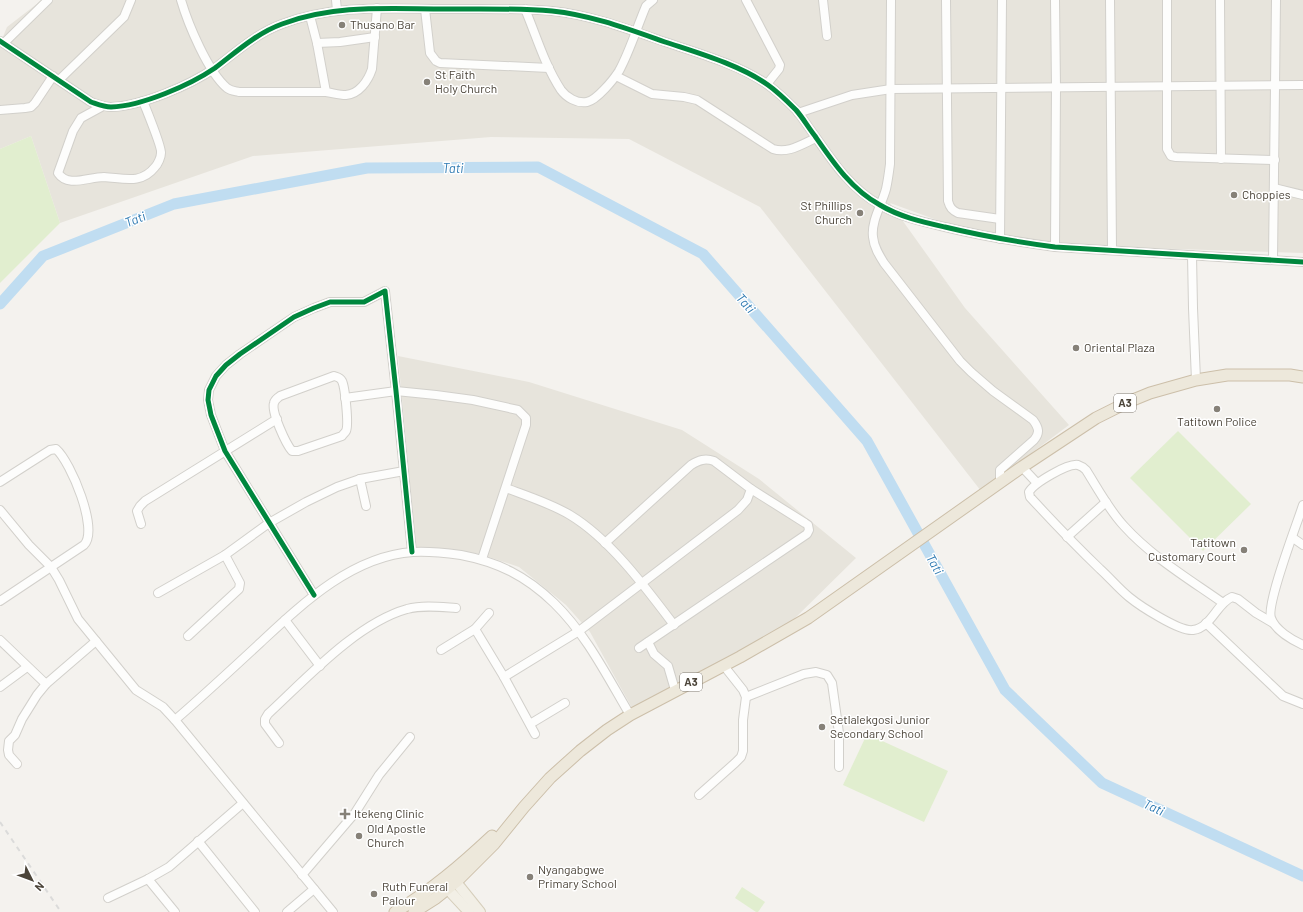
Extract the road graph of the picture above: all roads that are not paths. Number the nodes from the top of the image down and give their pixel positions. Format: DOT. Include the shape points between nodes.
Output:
graph roads {
  1 [pos="48,0"];
  2 [pos="131,0"];
  3 [pos="181,0"];
  4 [pos="336,0"];
  5 [pos="464,0"];
  6 [pos="653,0"];
  7 [pos="746,0"];
  8 [pos="823,0"];
  9 [pos="891,0"];
  10 [pos="946,0"];
  11 [pos="1002,0"];
  12 [pos="1055,0"];
  13 [pos="1110,0"];
  14 [pos="1167,0"];
  15 [pos="1220,0"];
  16 [pos="1276,0"];
  17 [pos="358,4"];
  18 [pos="377,8"];
  19 [pos="425,9"];
  20 [pos="463,9"];
  21 [pos="525,9"];
  22 [pos="338,10"];
  23 [pos="310,16"];
  24 [pos="636,32"];
  25 [pos="828,36"];
  26 [pos="375,37"];
  27 [pos="2,42"];
  28 [pos="317,43"];
  29 [pos="549,68"];
  30 [pos="212,70"];
  31 [pos="616,76"];
  32 [pos="56,78"];
  33 [pos="767,84"];
  34 [pos="1303,85"];
  35 [pos="1112,86"];
  36 [pos="1167,86"];
  37 [pos="1275,86"];
  38 [pos="1000,87"];
  39 [pos="1056,87"];
  40 [pos="1221,87"];
  41 [pos="891,88"];
  42 [pos="946,88"];
  43 [pos="326,92"];
  44 [pos="143,100"];
  45 [pos="103,106"];
  46 [pos="0,110"];
  47 [pos="798,113"];
  48 [pos="816,138"];
  49 [pos="1221,159"];
  50 [pos="1275,160"];
  51 [pos="1274,188"];
  52 [pos="1303,195"];
  53 [pos="880,206"];
  54 [pos="1000,219"];
  55 [pos="1000,239"];
  56 [pos="1056,247"];
  57 [pos="1112,250"];
  58 [pos="1192,255"];
  59 [pos="1273,260"];
  60 [pos="1303,262"];
  61 [pos="1303,377"];
  62 [pos="1196,380"];
  63 [pos="396,391"];
  64 [pos="346,398"];
  65 [pos="277,419"];
  66 [pos="226,451"];
  67 [pos="1022,467"];
  68 [pos="404,471"];
  69 [pos="360,478"];
  70 [pos="0,482"];
  71 [pos="1000,482"];
  72 [pos="1038,484"];
  73 [pos="506,488"];
  74 [pos="751,489"];
  75 [pos="1106,502"];
  76 [pos="1303,505"];
  77 [pos="366,506"];
  78 [pos="0,510"];
  79 [pos="269,523"];
  80 [pos="141,524"];
  81 [pos="1066,537"];
  82 [pos="1293,538"];
  83 [pos="605,543"];
  84 [pos="1303,544"];
  85 [pos="412,552"];
  86 [pos="225,555"];
  87 [pos="482,559"];
  88 [pos="51,567"];
  89 [pos="643,583"];
  90 [pos="158,593"];
  91 [pos="314,595"];
  92 [pos="0,601"];
  93 [pos="1223,603"];
  94 [pos="456,608"];
  95 [pos="489,613"];
  96 [pos="285,620"];
  97 [pos="1273,622"];
  98 [pos="1206,623"];
  99 [pos="674,625"];
  100 [pos="475,629"];
  101 [pos="578,631"];
  102 [pos="188,636"];
  103 [pos="0,640"];
  104 [pos="96,641"];
  105 [pos="648,642"];
  106 [pos="1303,646"];
  107 [pos="639,648"];
  108 [pos="441,650"];
  109 [pos="320,666"];
  110 [pos="724,666"];
  111 [pos="27,667"];
  112 [pos="504,677"];
  113 [pos="46,684"];
  114 [pos="0,687"];
  115 [pos="675,690"];
  116 [pos="746,697"];
  117 [pos="565,703"];
  118 [pos="1303,704"];
  119 [pos="630,715"];
  120 [pos="175,720"];
  121 [pos="530,724"];
  122 [pos="535,734"];
  123 [pos="410,737"];
  124 [pos="279,743"];
  125 [pos="17,764"];
  126 [pos="839,767"];
  127 [pos="699,795"];
  128 [pos="243,803"];
  129 [pos="198,841"];
  130 [pos="302,875"];
  131 [pos="148,879"];
  132 [pos="449,881"];
  133 [pos="314,890"];
  134 [pos="108,898"];
  135 [pos="175,912"];
  136 [pos="255,912"];
  137 [pos="287,912"];
  138 [pos="333,912"];
  139 [pos="395,912"];
  140 [pos="414,912"];
  141 [pos="468,912"];
  142 [pos="480,912"];
  1 -- 27 [label="street"];
  2 -- 32 [label="street" via="124,17"];
  3 -- 30 [label="street" via="186,19"];
  4 -- 22 [label="street"];
  5 -- 20 [label="street"];
  6 -- 24 [label="street" via="646,6"];
  7 -- 33 [label="street" via="780,65"];
  8 -- 25 [label="street"];
  9 -- 41 [label="street"];
  10 -- 42 [label="street"];
  11 -- 38 [label="street"];
  12 -- 39 [label="street"];
  13 -- 35 [label="street"];
  14 -- 36 [label="street"];
  15 -- 40 [label="street"];
  16 -- 37 [label="street"];
  17 -- 18 [label="street"];
  17 -- 22 [label="street"];
  18 -- 19 [label="street"];
  18 -- 26 [label="street"];
  19 -- 20 [label="street"];
  19 -- 29 [label="street" via="430,53 440,63"];
  20 -- 21 [label="street"];
  21 -- 24 [label="street" via="572,14"];
  21 -- 29 [label="street"];
  22 -- 23 [label="street"];
  23 -- 28 [label="street"];
  23 -- 30 [label="street" via="282,24 264,33"];
  24 -- 31 [label="street"];
  24 -- 33 [label="street" via="730,65"];
  26 -- 28 [label="street"];
  26 -- 43 [label="street" via="372,69 366,83 348,95"];
  27 -- 32 [label="street"];
  28 -- 43 [label="street"];
  29 -- 31 [label="street" via="566,96 579,102 592,100"];
  30 -- 43 [label="street" via="232,91"];
  30 -- 44 [label="street" via="156,97"];
  31 -- 48 [label="street" via="652,94 696,100 779,151 788,150"];
  32 -- 45 [label="street" via="91,102"];
  32 -- 46 [label="street" via="31,107"];
  33 -- 47 [label="street"];
  34 -- 37 [label="street"];
  35 -- 36 [label="street"];
  35 -- 39 [label="street"];
  35 -- 57 [label="street"];
  36 -- 40 [label="street"];
  36 -- 49 [label="street" via="1168,153 1176,157"];
  37 -- 40 [label="street"];
  37 -- 50 [label="street"];
  38 -- 39 [label="street"];
  38 -- 42 [label="street"];
  38 -- 54 [label="street"];
  39 -- 56 [label="street"];
  40 -- 49 [label="street"];
  41 -- 42 [label="street"];
  41 -- 47 [label="street" via="852,95"];
  41 -- 53 [label="street" via="890,164"];
  42 -- 54 [label="street" via="949,206 958,213"];
  44 -- 45 [label="street" via="123,106"];
  44 -- 45 [label="street" via="161,153 151,173 142,178 102,177 70,182 61,178 58,173 73,131 81,118"];
  47 -- 48 [label="street"];
  48 -- 53 [label="street" via="841,173"];
  49 -- 50 [label="street"];
  50 -- 51 [label="street"];
  51 -- 52 [label="street"];
  51 -- 59 [label="street"];
  53 -- 55 [label="street" via="924,222"];
  53 -- 71 [label="street" via="873,237 884,263 960,361 1037,425 1038,435 1034,440 1000,470"];
  54 -- 55 [label="street"];
  55 -- 56 [label="street"];
  56 -- 57 [label="street"];
  57 -- 58 [label="street"];
  58 -- 59 [label="street"];
  58 -- 62 [label="street"];
  59 -- 60 [label="street"];
  61 -- 62 [label="highway, A3" via="1227,375"];
  62 -- 67 [label="highway, A3" via="1150,393 1112,409"];
  63 -- 64 [label="street"];
  63 -- 66 [label="street" via="385,291 364,302 324,304 294,317 240,354 216,376 209,390 208,400 211,415"];
  63 -- 68 [label="street"];
  63 -- 73 [label="street" via="473,400 522,413 526,418 526,426"];
  64 -- 65 [label="street" via="342,381 334,376 276,399 273,404"];
  64 -- 65 [label="street" via="347,426 342,436 298,451 292,451 289,447"];
  65 -- 66 [label="street"];
  66 -- 79 [label="street"];
  66 -- 80 [label="street" via="140,506 137,511"];
  67 -- 71 [label="highway, A3"];
  67 -- 72 [label="street"];
  68 -- 69 [label="street"];
  68 -- 85 [label="street"];
  69 -- 77 [label="street"];
  69 -- 79 [label="street" via="306,502"];
  70 -- 88 [label="street" via="50,450 56,449 62,454 80,491 86,511 88,538 84,545"];
  71 -- 110 [label="highway, A3" via="808,618"];
  72 -- 75 [label="street" via="1072,465 1078,465 1086,470"];
  72 -- 81 [label="street" via="1029,492 1030,497"];
  73 -- 83 [label="street" via="568,514"];
  73 -- 87 [label="street"];
  74 -- 83 [label="street" via="714,461 697,461"];
  74 -- 89 [label="street" via="747,500 738,510"];
  74 -- 99 [label="street" via="806,523 809,530 807,534"];
  75 -- 81 [label="street"];
  75 -- 93 [label="street" via="1123,525 1160,560"];
  76 -- 82 [label="street"];
  78 -- 88 [label="street"];
  79 -- 86 [label="street"];
  79 -- 91 [label="street"];
  81 -- 98 [label="street" via="1129,597 1162,619 1188,630 1194,630"];
  82 -- 84 [label="street"];
  82 -- 97 [label="street" via="1272,602 1270,613"];
  83 -- 89 [label="street"];
  85 -- 87 [label="street" via="453,554"];
  85 -- 91 [label="street" via="389,556 351,571"];
  86 -- 90 [label="street"];
  86 -- 102 [label="street" via="240,582 239,589"];
  87 -- 101 [label="street" via="518,574 554,603"];
  88 -- 92 [label="street"];
  88 -- 104 [label="street" via="78,619"];
  89 -- 99 [label="street"];
  89 -- 101 [label="street"];
  91 -- 96 [label="street"];
  93 -- 97 [label="street" via="1232,597 1238,599"];
  93 -- 98 [label="street"];
  94 -- 109 [label="street" via="419,607 390,615 375,622"];
  95 -- 100 [label="street"];
  96 -- 109 [label="street"];
  96 -- 120 [label="street"];
  97 -- 106 [label="street" via="1286,635"];
  98 -- 118 [label="street" via="1278,692"];
  99 -- 105 [label="street"];
  100 -- 108 [label="street"];
  100 -- 112 [label="street"];
  101 -- 112 [label="street"];
  101 -- 119 [label="street"];
  103 -- 111 [label="street"];
  104 -- 113 [label="street"];
  104 -- 120 [label="street" via="136,690 163,707"];
  105 -- 107 [label="street"];
  105 -- 115 [label="street" via="654,654 668,666"];
  109 -- 124 [label="street" via="268,714 265,724"];
  110 -- 115 [label="highway, A3"];
  110 -- 116 [label="street"];
  111 -- 113 [label="street"];
  111 -- 114 [label="street"];
  112 -- 121 [label="street"];
  113 -- 125 [label="street" via="9,741 9,755"];
  115 -- 119 [label="highway, A3"];
  116 -- 126 [label="street" via="804,674 816,672 827,675 832,683 838,726"];
  116 -- 127 [label="street" via="743,720 744,746 741,757"];
  117 -- 121 [label="street"];
  119 -- 132 [label="highway, A3" via="580,751 550,778 494,844"];
  120 -- 128 [label="street"];
  121 -- 122 [label="street"];
  123 -- 130 [label="street" via="379,775 356,813"];
  128 -- 129 [label="street"];
  128 -- 130 [label="street"];
  129 -- 131 [label="street" via="169,867"];
  129 -- 136 [label="street"];
  130 -- 133 [label="street"];
  131 -- 134 [label="street"];
  131 -- 135 [label="street"];
  132 -- 139 [label="highway, A3"];
  132 -- 140 [label="highway, A3"];
  132 -- 141 [label="main road"];
  132 -- 142 [label="main road"];
  133 -- 137 [label="street"];
  133 -- 138 [label="street"];
}
